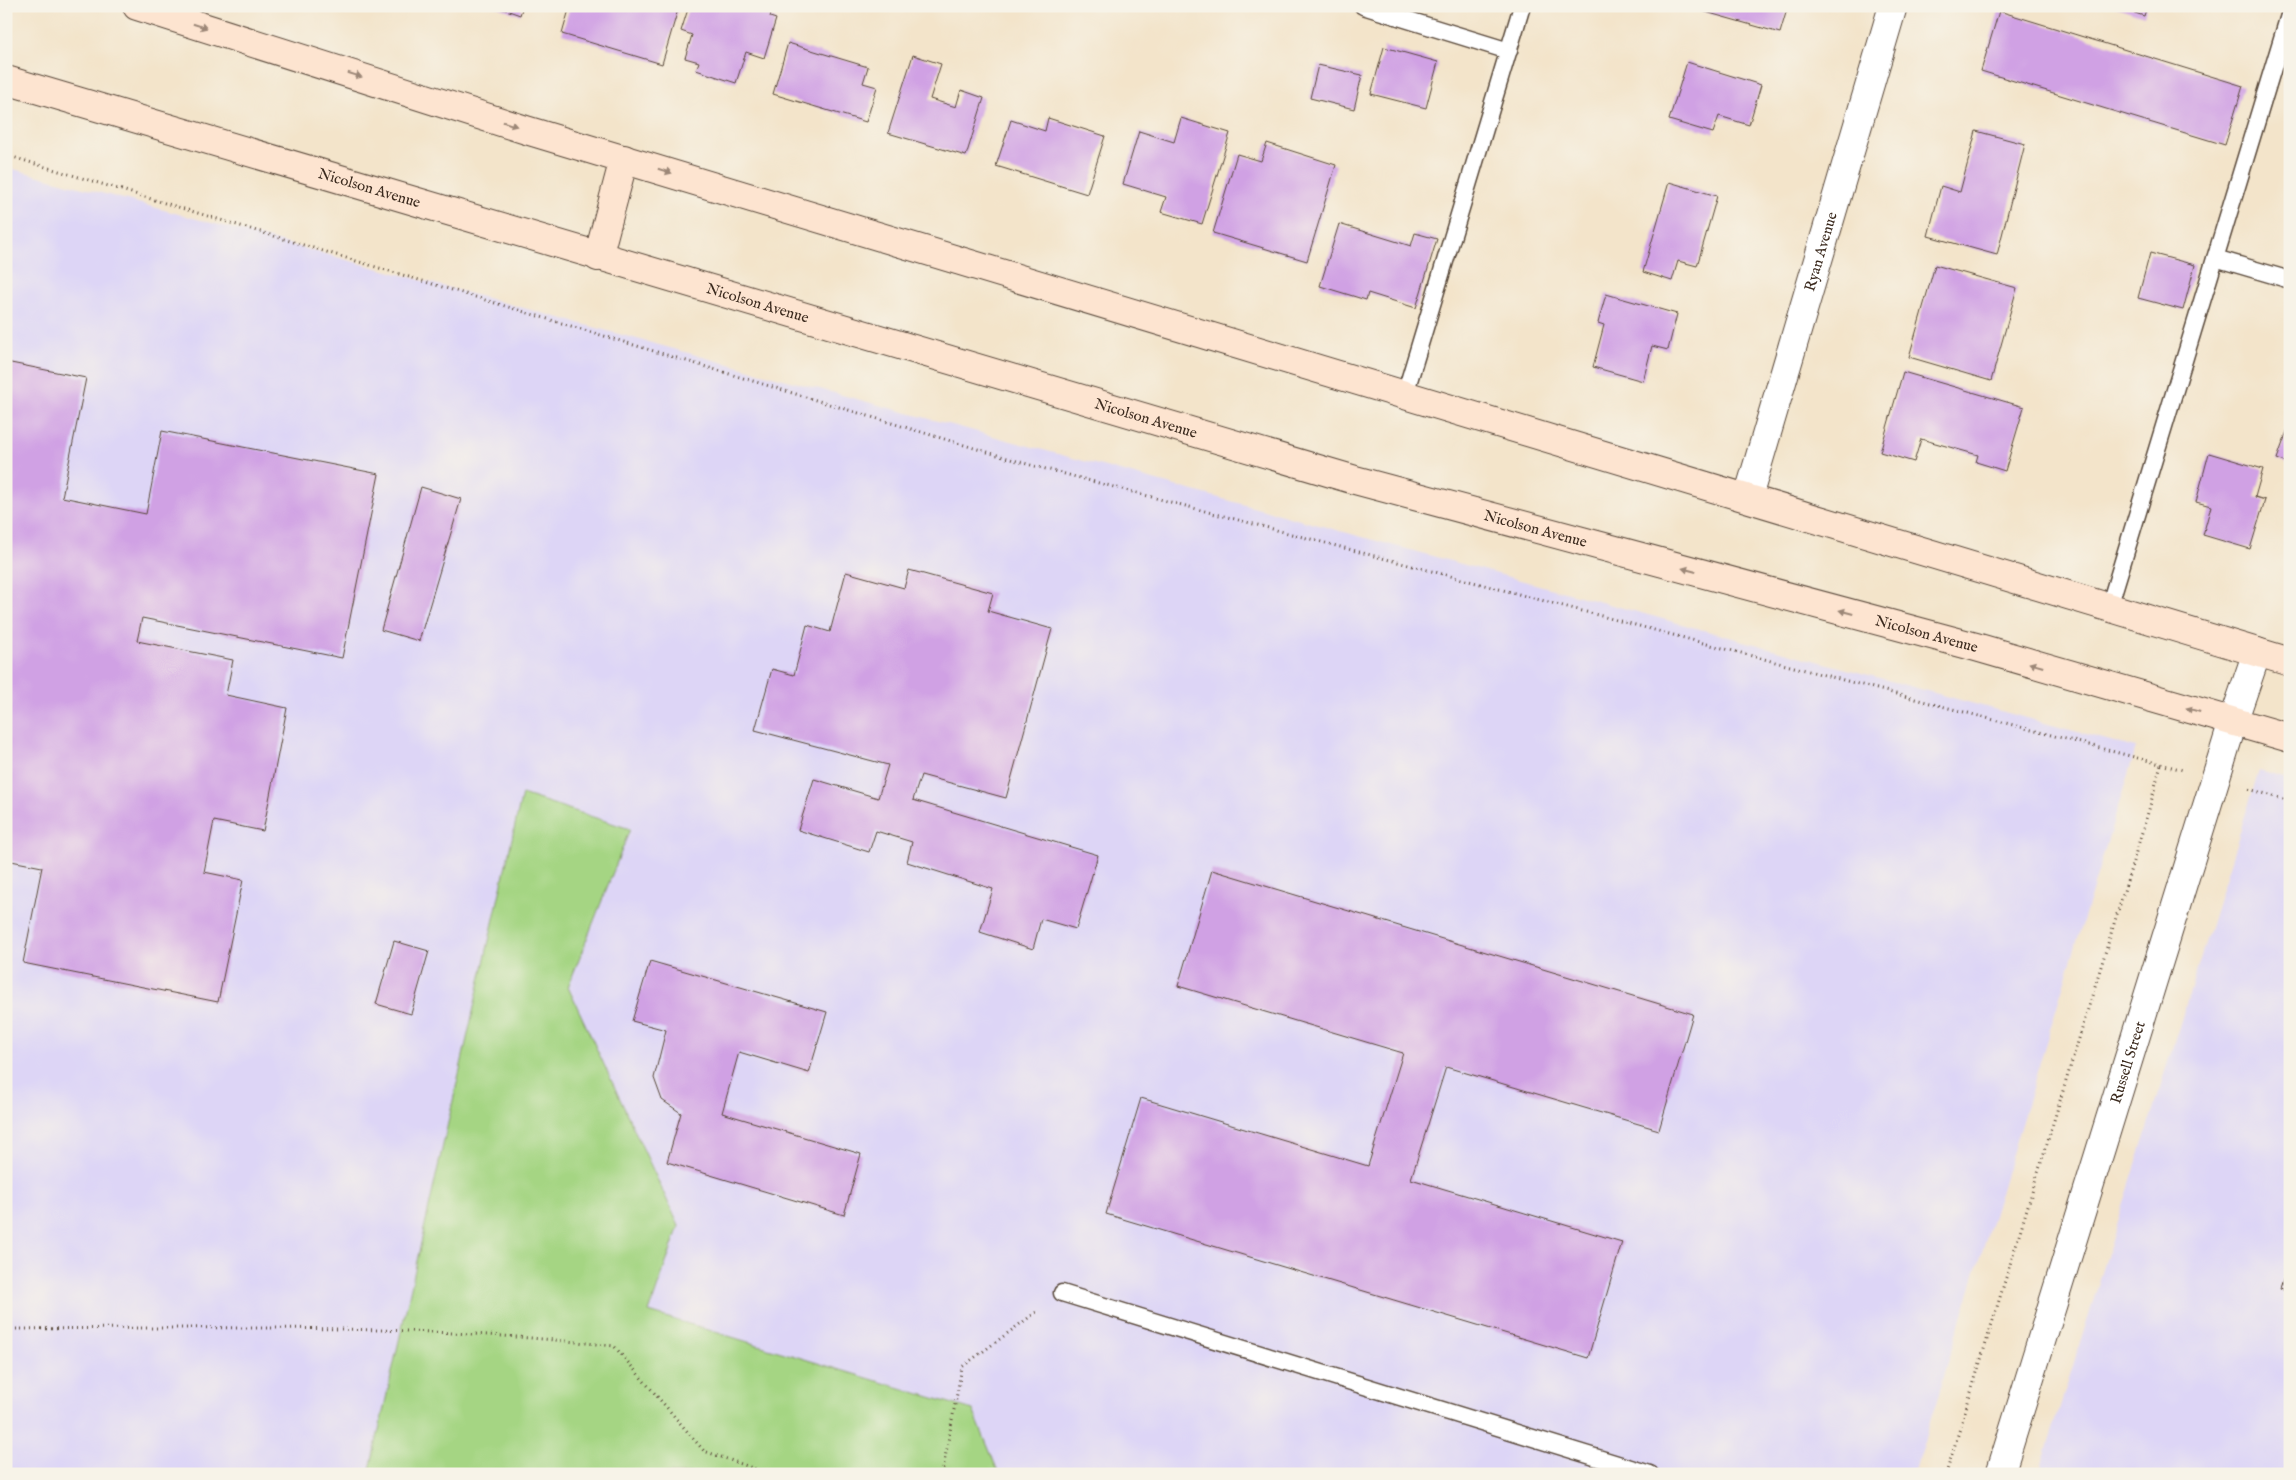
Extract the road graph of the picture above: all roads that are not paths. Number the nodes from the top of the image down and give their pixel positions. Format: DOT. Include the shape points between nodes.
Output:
graph roads {
  1 [pos="137,6"];
  2 [pos="1363,6"];
  3 [pos="1522,6"];
  4 [pos="1893,6"];
  5 [pos="2290,12"];
  6 [pos="1509,51"];
  7 [pos="6,80"];
  8 [pos="624,159"];
  9 [pos="598,257"];
  10 [pos="2215,258"];
  11 [pos="2290,280"];
  12 [pos="1405,394"];
  13 [pos="1748,497"];
  14 [pos="2109,607"];
  15 [pos="2257,652"];
  16 [pos="2290,662"];
  17 [pos="2233,722"];
  18 [pos="2290,738"];
  19 [pos="1062,1293"];
  20 [pos="1650,1474"];
  21 [pos="2000,1474"];
  1 -- 8 [label="main road, one-way"];
  2 -- 6 [label="lane"];
  3 -- 6 [label="lane"];
  4 -- 13 [label="street, Ryan Avenue"];
  5 -- 10 [label="lane"];
  6 -- 12 [label="lane"];
  7 -- 9 [label="main road, Nicolson Avenue"];
  8 -- 9 [label="main road"];
  8 -- 12 [label="main road, one-way"];
  17 -- 9 [label="main road, Nicolson Avenue, one-way" via="1976,647 1355,480"];
  10 -- 11 [label="lane"];
  10 -- 14 [label="lane"];
  12 -- 13 [label="main road"];
  13 -- 14 [label="main road"];
  14 -- 15 [label="main road"];
  15 -- 16 [label="main road"];
  15 -- 17 [label="street, Russell Street"];
  17 -- 18 [label="main road, Nicolson Avenue"];
  17 -- 21 [label="street, Russell Street"];
  19 -- 20 [label="lane"];
}
